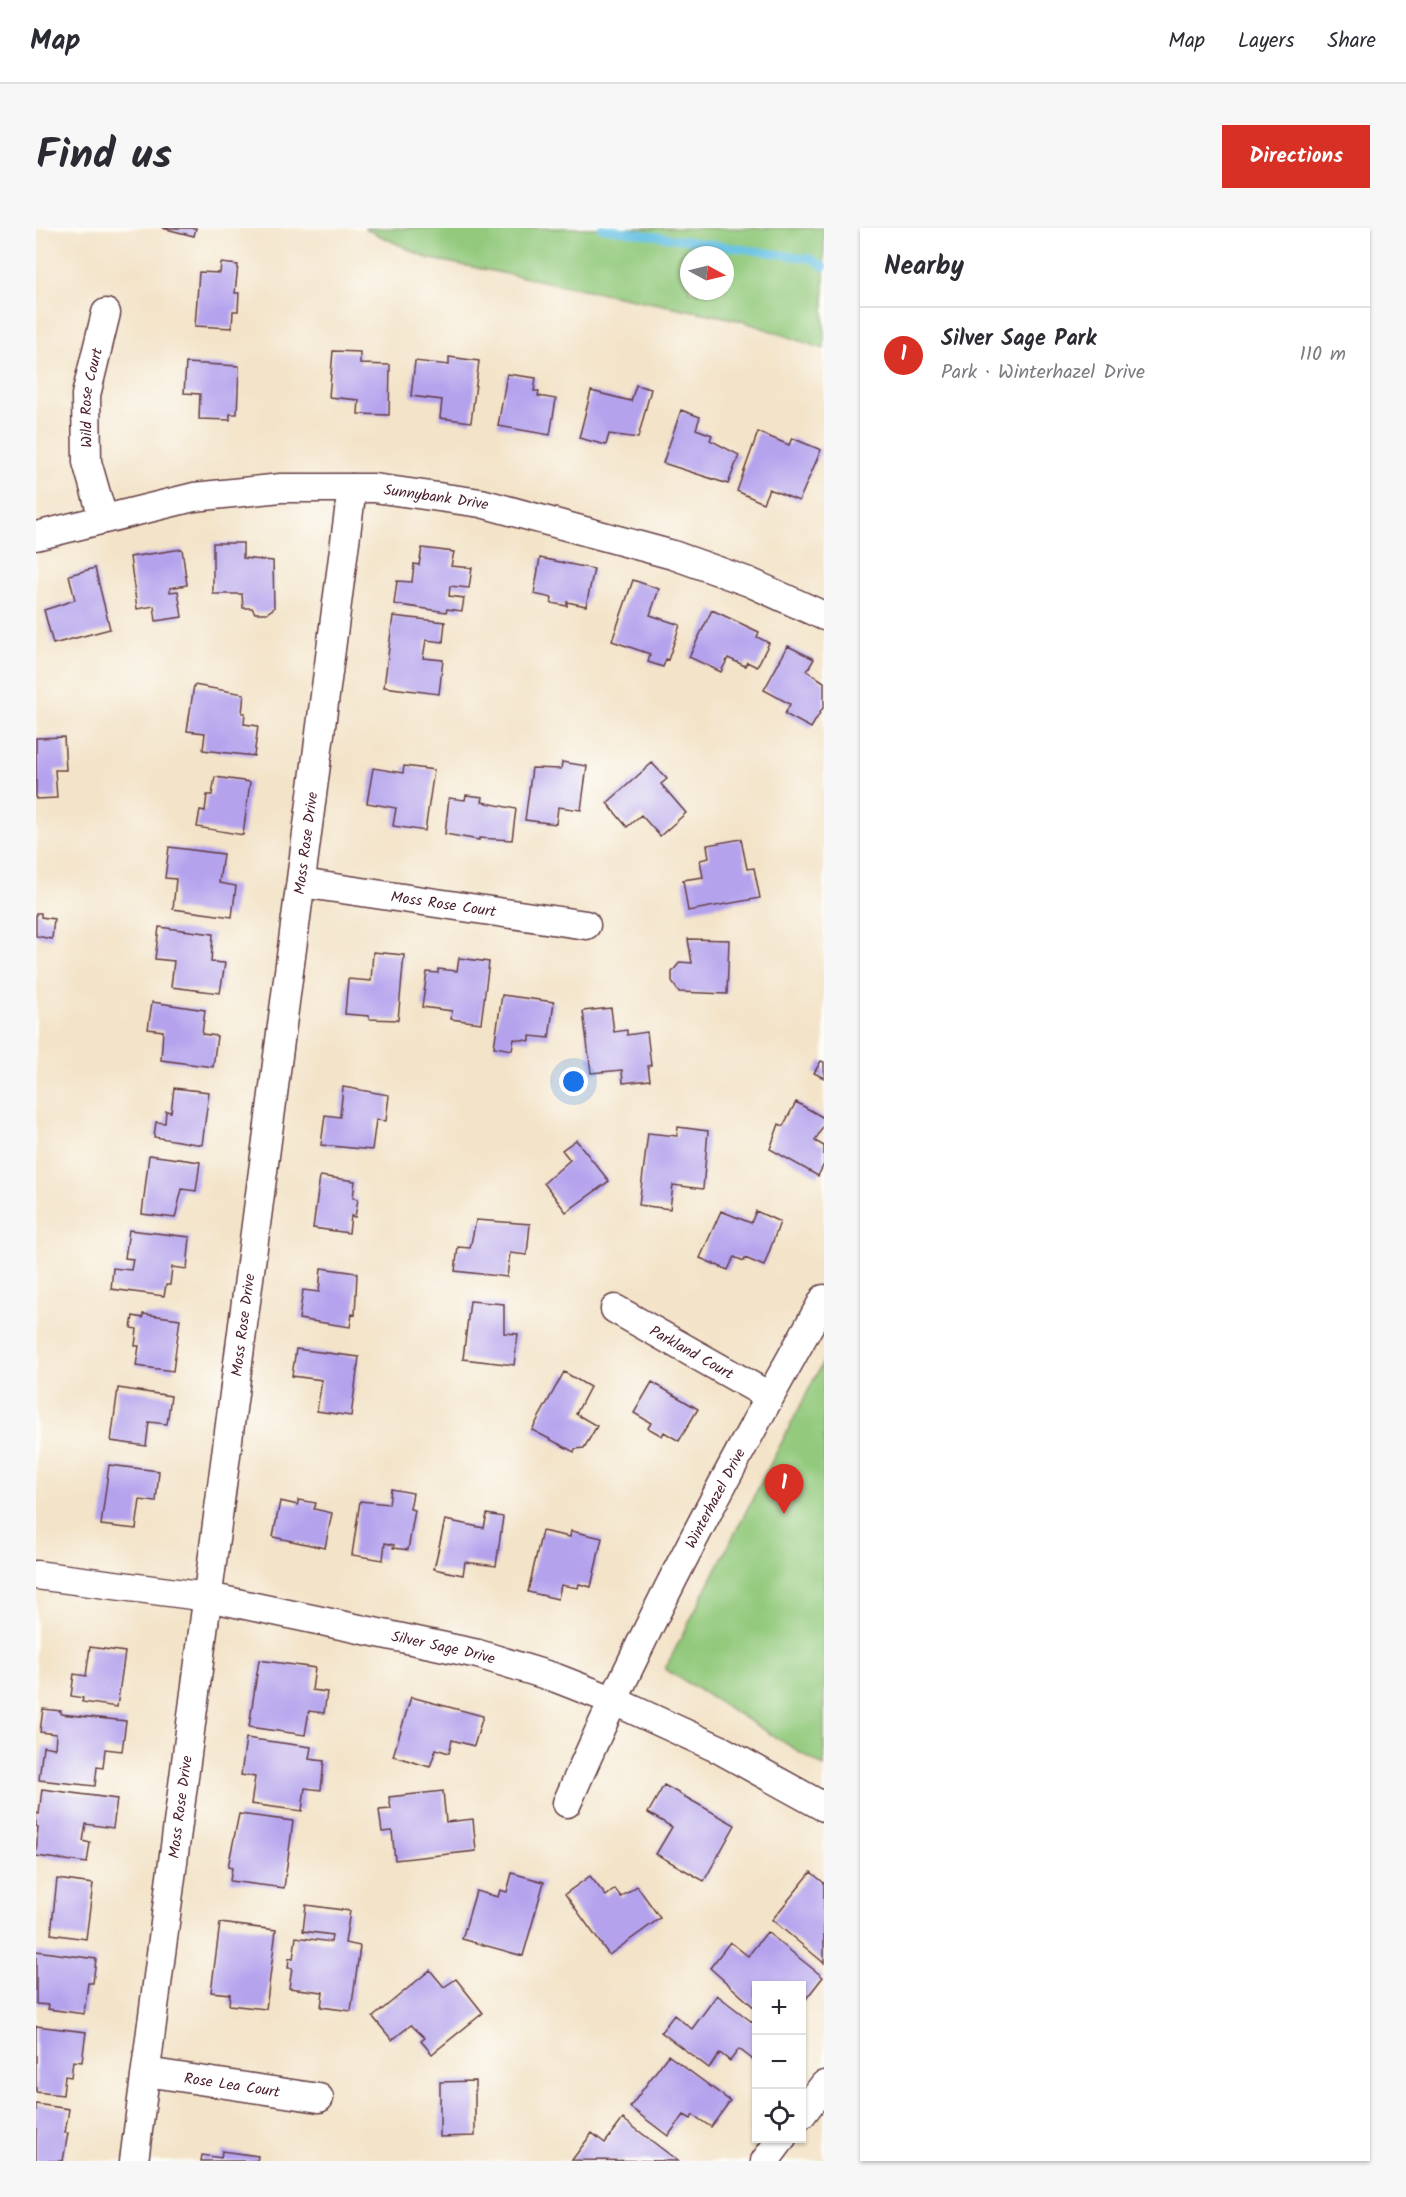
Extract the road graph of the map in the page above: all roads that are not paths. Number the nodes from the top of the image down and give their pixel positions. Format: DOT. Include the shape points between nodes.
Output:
graph roads {
  1 [pos="106,313"];
  2 [pos="352,488"];
  3 [pos="103,518"];
  4 [pos="36,536"];
  5 [pos="824,616"];
  6 [pos="301,883"];
  7 [pos="586,925"];
  8 [pos="824,1299"];
  9 [pos="615,1309"];
  10 [pos="769,1396"];
  11 [pos="36,1575"];
  12 [pos="208,1597"];
  13 [pos="612,1700"];
  14 [pos="567,1803"];
  15 [pos="824,1807"];
  16 [pos="146,2072"];
  17 [pos="824,2085"];
  18 [pos="319,2098"];
  19 [pos="806,2108"];
  20 [pos="779,2143"];
  21 [pos="135,2161"];
  22 [pos="765,2161"];
  1 -- 3 [label="street, Wild Rose Court" via="86,395 87,462"];
  2 -- 3 [label="street, Sunnybank Drive" via="281,488 194,497"];
  2 -- 5 [label="street, Sunnybank Drive" via="481,503 673,555 749,582"];
  2 -- 6 [label="street, Moss Rose Drive"];
  3 -- 4 [label="street, Sunnybank Drive"];
  6 -- 7 [label="street, Moss Rose Court"];
  6 -- 12 [label="street, Moss Rose Drive"];
  8 -- 10 [label="street, Winterhazel Drive"];
  9 -- 10 [label="street, Parkland Court"];
  10 -- 13 [label="street, Winterhazel Drive"];
  11 -- 12 [label="street, Silver Sage Drive"];
  12 -- 13 [label="street, Silver Sage Drive" via="478,1654"];
  12 -- 16 [label="street, Moss Rose Drive"];
  13 -- 14 [label="street, Winterhazel Drive"];
  13 -- 15 [label="street, Silver Sage Drive" via="719,1749"];
  16 -- 18 [label="street, Rose Lea Court"];
  16 -- 21 [label="street, Moss Rose Drive"];
  17 -- 19 [label="street"];
  20 -- 22 [label="street"];
}
